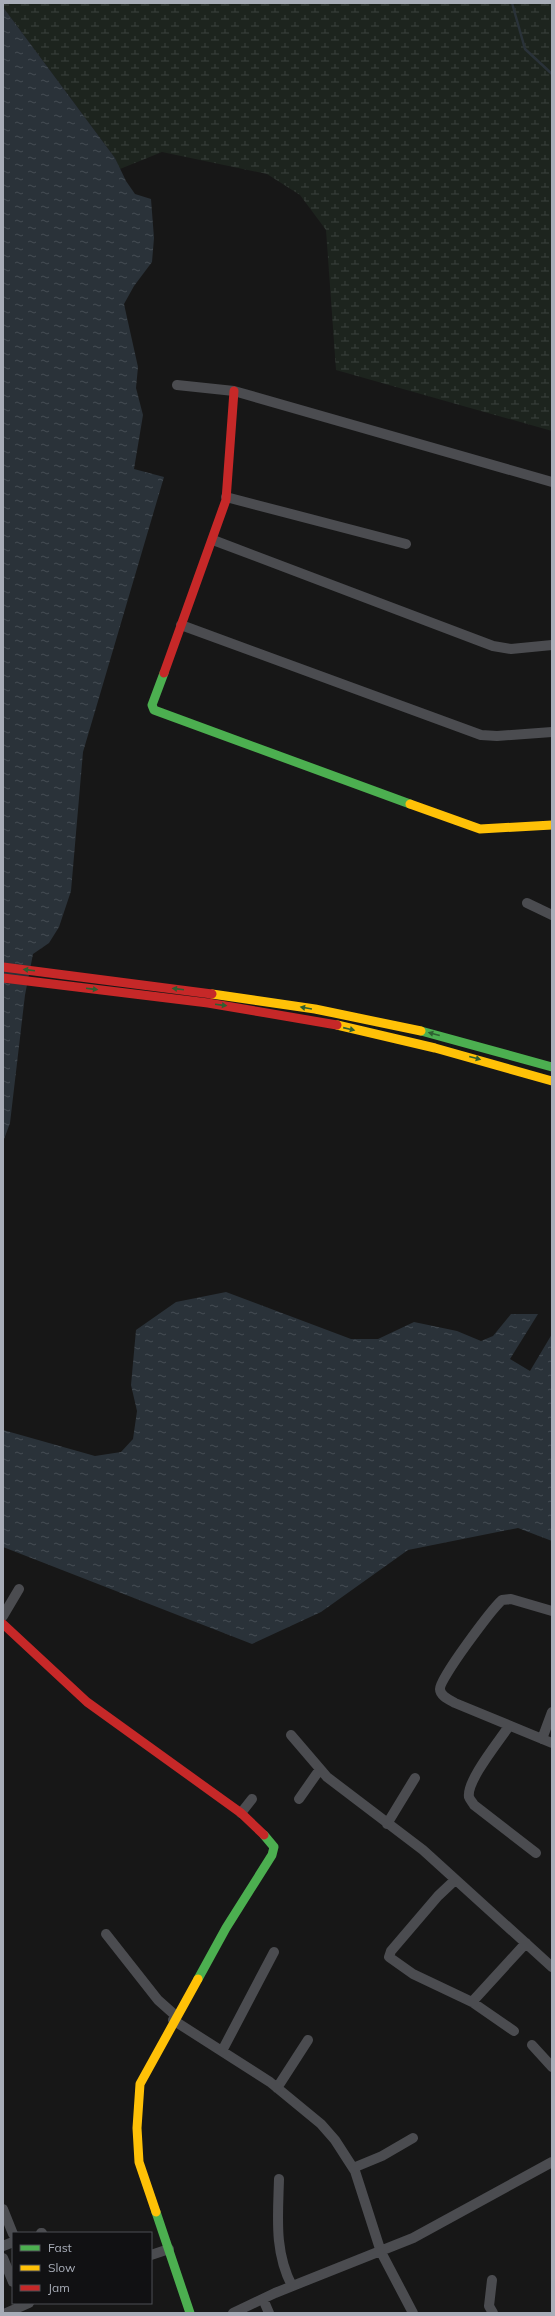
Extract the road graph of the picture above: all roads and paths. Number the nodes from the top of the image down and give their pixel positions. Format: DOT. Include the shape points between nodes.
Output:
graph roads {
  1 [pos="177,386"];
  2 [pos="234,391"];
  3 [pos="552,482"];
  4 [pos="226,497"];
  5 [pos="213,540"];
  6 [pos="406,544"];
  7 [pos="181,625"];
  8 [pos="552,645"];
  9 [pos="552,732"];
  10 [pos="552,824"];
  11 [pos="527,903"];
  12 [pos="552,916"];
  13 [pos="3,967"];
  14 [pos="3,978"];
  15 [pos="552,1067"];
  16 [pos="552,1081"];
  17 [pos="19,1589"];
  18 [pos="552,1610"];
  19 [pos="3,1616"];
  20 [pos="3,1624"];
  21 [pos="552,1712"];
  22 [pos="509,1726"];
  23 [pos="291,1735"];
  24 [pos="542,1739"];
  25 [pos="552,1743"];
  26 [pos="320,1770"];
  27 [pos="415,1778"];
  28 [pos="252,1799"];
  29 [pos="299,1799"];
  30 [pos="242,1813"];
  31 [pos="387,1824"];
  32 [pos="536,1853"];
  33 [pos="455,1880"];
  34 [pos="106,1934"];
  35 [pos="526,1943"];
  36 [pos="274,1952"];
  37 [pos="552,1967"];
  38 [pos="472,2002"];
  39 [pos="175,2018"];
  40 [pos="514,2031"];
  41 [pos="308,2040"];
  42 [pos="532,2045"];
  43 [pos="222,2051"];
  44 [pos="552,2067"];
  45 [pos="277,2088"];
  46 [pos="413,2138"];
  47 [pos="552,2162"];
  48 [pos="353,2168"];
  49 [pos="279,2179"];
  50 [pos="3,2209"];
  51 [pos="12,2232"];
  52 [pos="169,2249"];
  53 [pos="380,2252"];
  54 [pos="152,2255"];
  55 [pos="3,2258"];
  56 [pos="12,2280"];
  57 [pos="492,2280"];
  58 [pos="292,2286"];
  59 [pos="263,2299"];
  60 [pos="26,2304"];
  61 [pos="6,2313"];
  62 [pos="190,2313"];
  63 [pos="233,2313"];
  64 [pos="269,2313"];
  65 [pos="413,2313"];
  66 [pos="493,2313"];
  1 -- 2 [label="street"];
  2 -- 3 [label="street"];
  2 -- 4 [label="street"];
  4 -- 5 [label="street"];
  4 -- 6 [label="street"];
  5 -- 7 [label="street"];
  5 -- 8 [label="street" via="493,646 511,649"];
  7 -- 9 [label="street" via="481,735"];
  7 -- 10 [label="street" via="152,704 154,710 480,829"];
  11 -- 12 [label="street"];
  15 -- 13 [label="street, one-way" via="426,1032 360,1017 233,996"];
  14 -- 16 [label="street, one-way" via="237,1007 303,1018 432,1047"];
  17 -- 19 [label="street"];
  18 -- 22 [label="street" via="511,1599 502,1600 450,1666 440,1685 439,1690 442,1694 455,1703"];
  20 -- 30 [label="street" via="87,1702"];
  21 -- 24 [label="street"];
  22 -- 24 [label="street"];
  22 -- 32 [label="street" via="476,1775 470,1787 469,1797 474,1806"];
  23 -- 26 [label="street"];
  24 -- 25 [label="street"];
  26 -- 29 [label="street"];
  26 -- 31 [label="street"];
  27 -- 31 [label="street"];
  28 -- 30 [label="street"];
  30 -- 39 [label="street" via="270,1841 274,1847 272,1855 226,1928"];
  31 -- 33 [label="street" via="423,1850"];
  33 -- 35 [label="street"];
  33 -- 38 [label="street" via="420,1917 391,1951 389,1957 413,1974"];
  34 -- 39 [label="street"];
  35 -- 37 [label="street"];
  35 -- 38 [label="street"];
  36 -- 43 [label="street"];
  38 -- 40 [label="street"];
  39 -- 43 [label="street"];
  39 -- 52 [label="street" via="140,2084 137,2128 139,2162 145,2186"];
  41 -- 45 [label="street"];
  42 -- 44 [label="street"];
  43 -- 45 [label="street"];
  45 -- 48 [label="street" via="321,2124"];
  46 -- 48 [label="street" via="382,2156"];
  47 -- 53 [label="street" via="456,2216"];
  48 -- 53 [label="street"];
  49 -- 58 [label="street" via="279,2250 283,2268"];
  50 -- 51 [label="street"];
  52 -- 54 [label="street"];
  52 -- 62 [label="street"];
  53 -- 58 [label="street"];
  53 -- 65 [label="street"];
  55 -- 56 [label="street"];
  57 -- 66 [label="street" via="489,2306"];
  58 -- 59 [label="street"];
  59 -- 63 [label="street"];
  59 -- 64 [label="street"];
  60 -- 61 [label="street"];
}
